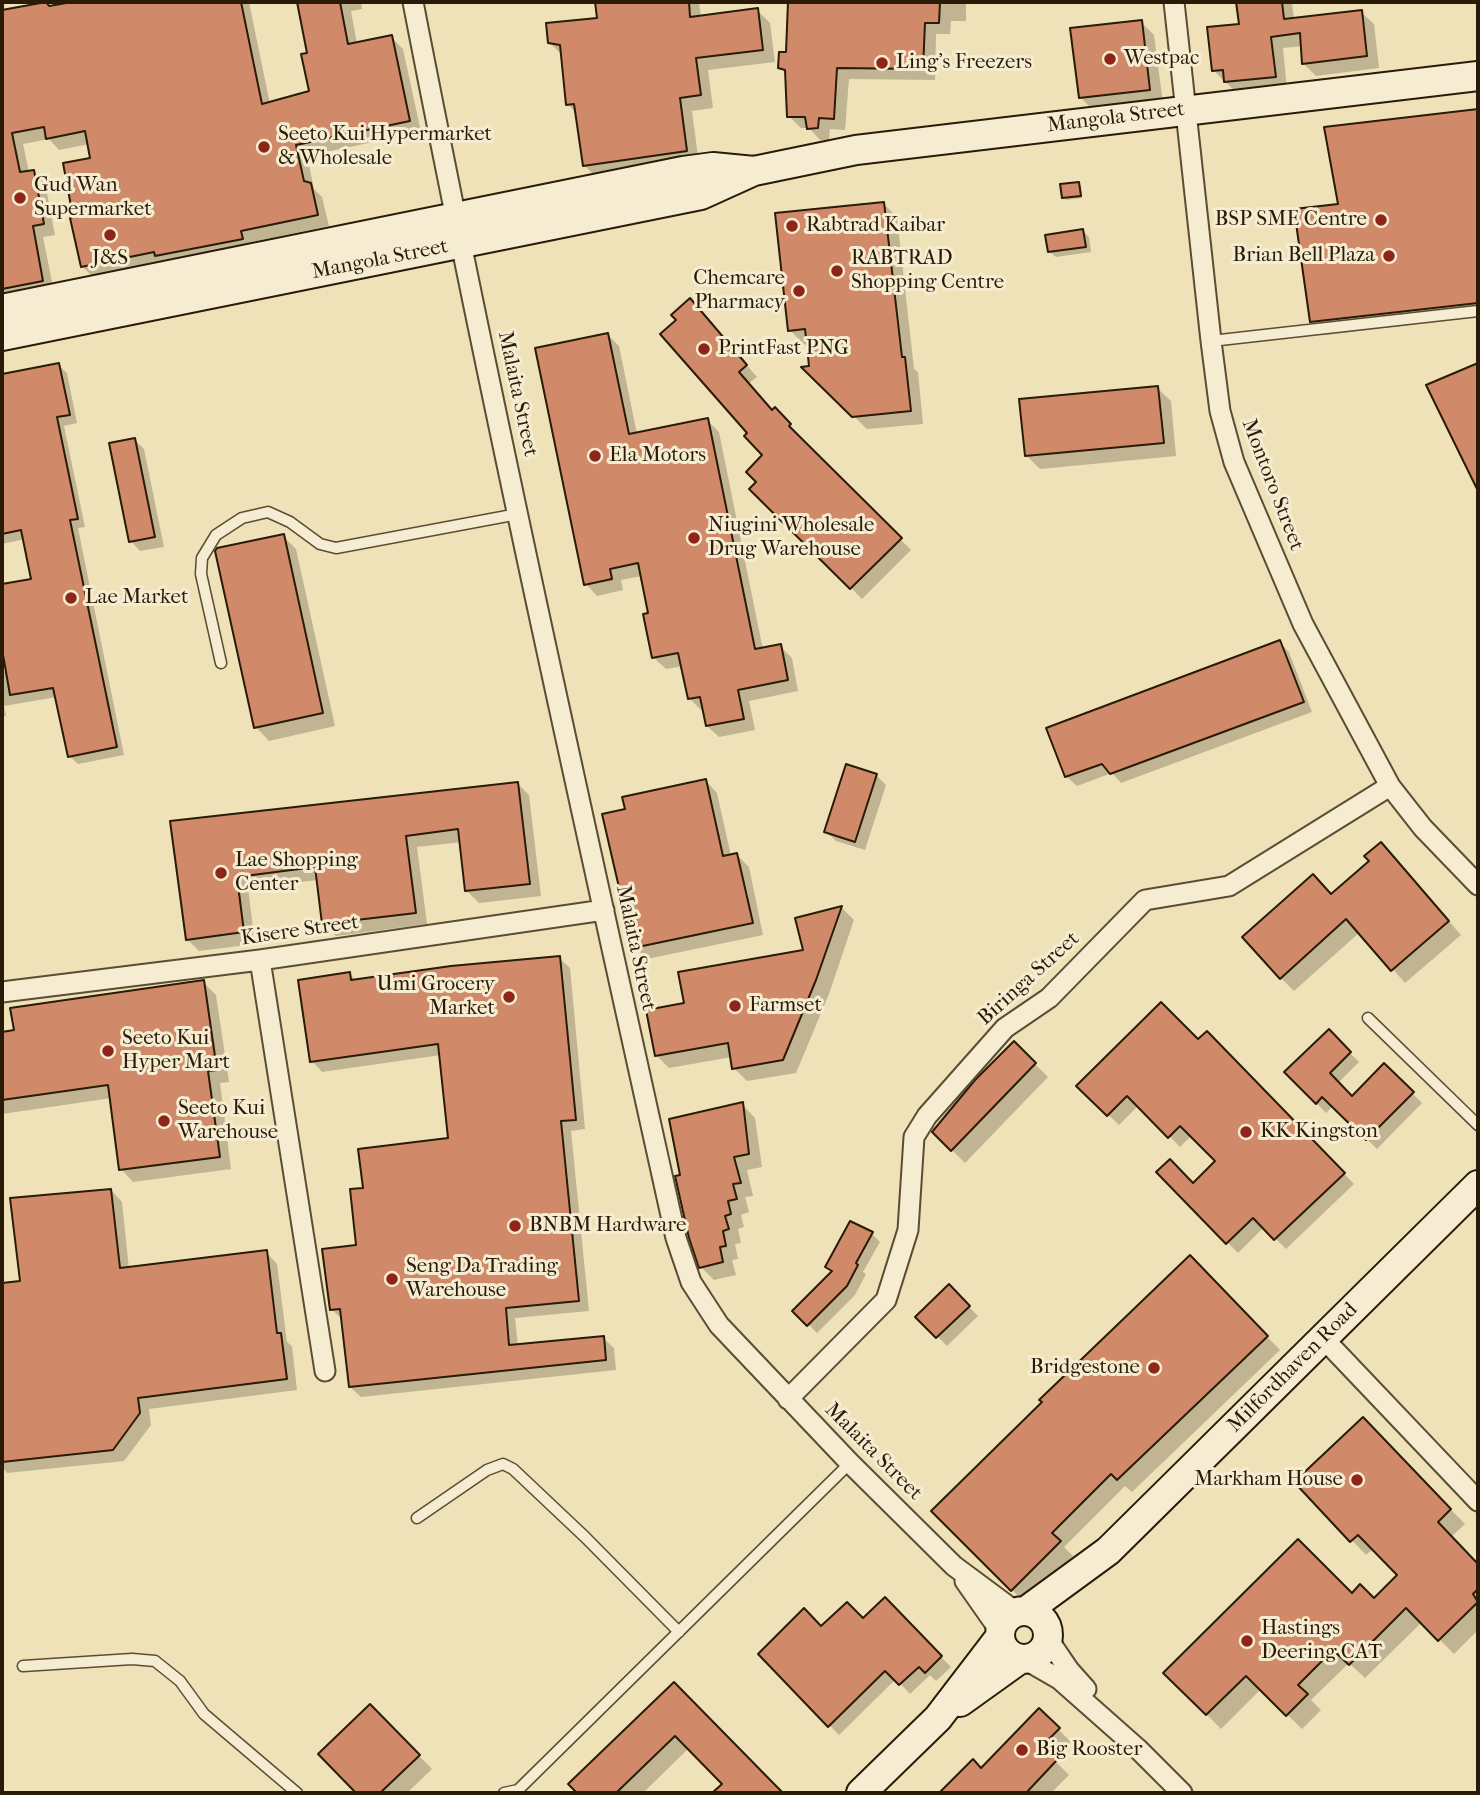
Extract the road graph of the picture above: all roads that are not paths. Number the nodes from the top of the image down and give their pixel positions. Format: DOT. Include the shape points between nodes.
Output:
graph roads {
  1 [pos="413,2"];
  2 [pos="1174,2"];
  3 [pos="1478,76"];
  4 [pos="1187,110"];
  5 [pos="458,231"];
  6 [pos="2,309"];
  7 [pos="1478,311"];
  8 [pos="2,336"];
  9 [pos="1211,341"];
  10 [pos="519,514"];
  11 [pos="221,663"];
  12 [pos="1390,786"];
  13 [pos="1478,886"];
  14 [pos="604,910"];
  15 [pos="260,960"];
  16 [pos="2,992"];
  17 [pos="1368,1018"];
  18 [pos="1478,1125"];
  19 [pos="1478,1185"];
  20 [pos="1323,1338"];
  21 [pos="324,1371"];
  22 [pos="788,1399"];
  23 [pos="850,1463"];
  24 [pos="1478,1501"];
  25 [pos="417,1518"];
  26 [pos="1108,1551"];
  27 [pos="1010,1623"];
  28 [pos="679,1632"];
  29 [pos="1048,1636"];
  30 [pos="1023,1659"];
  31 [pos="23,1666"];
  32 [pos="938,1718"];
  33 [pos="1137,1748"];
  34 [pos="518,1792"];
  35 [pos="297,1793"];
  36 [pos="504,1793"];
  37 [pos="861,1793"];
  38 [pos="1182,1793"];
  1 -- 5 [label="street, Malaita Street"];
  2 -- 4 [label="street, Montoro Street"];
  3 -- 4 [label="main road, Mangola Street"];
  4 -- 5 [label="main road, Mangola Street" via="869,148 754,171 701,195"];
  4 -- 9 [label="street, Montoro Street"];
  5 -- 6 [label="main road, Mangola Street"];
  5 -- 8 [label="main road, Mangola Street"];
  5 -- 10 [label="street, Malaita Street"];
  7 -- 9 [label="lane"];
  9 -- 12 [label="street, Montoro Street" via="1220,411 1234,462 1303,624"];
  10 -- 11 [label="lane" via="335,548 320,544 268,512 242,518 216,536 202,558 201,574"];
  10 -- 14 [label="street, Malaita Street"];
  12 -- 13 [label="street, Montoro Street"];
  12 -- 22 [label="street, Biringa Street" via="1229,886 1145,900 1049,998 1005,1028 914,1137 908,1230 886,1300"];
  14 -- 15 [label="street, Kisere Street"];
  14 -- 22 [label="street, Malaita Street" via="676,1238 691,1282 719,1325"];
  15 -- 16 [label="street, Kisere Street"];
  15 -- 21 [label="street"];
  17 -- 18 [label="lane"];
  19 -- 20 [label="main road, Milfordhaven Road"];
  20 -- 24 [label="street"];
  20 -- 26 [label="main road, Milfordhaven Road"];
  22 -- 23 [label="street, Malaita Street"];
  23 -- 27 [label="street, Malaita Street"];
  23 -- 28 [label="lane"];
  25 -- 28 [label="lane" via="487,1470 503,1464 513,1468"];
  26 -- 27 [label="main road, Milfordhaven Road"];
  26 -- 29 [label="main road, Milfordhaven Road"];
  27 -- 29 [label="main road" via="1033,1612 1044,1620"];
  27 -- 30 [label="main road" via="1006,1651"];
  27 -- 32 [label="main road, Milfordhaven Road"];
  28 -- 34 [label="lane"];
  29 -- 30 [label="main road" via="1043,1651"];
  29 -- 33 [label="street" via="1069,1670"];
  30 -- 32 [label="main road, Milfordhaven Road"];
  30 -- 33 [label="street" via="1059,1679"];
  31 -- 35 [label="lane" via="155,1661 180,1681 204,1714"];
  32 -- 37 [label="main road, Milfordhaven Road"];
  33 -- 38 [label="street"];
  34 -- 36 [label="lane"];
}
